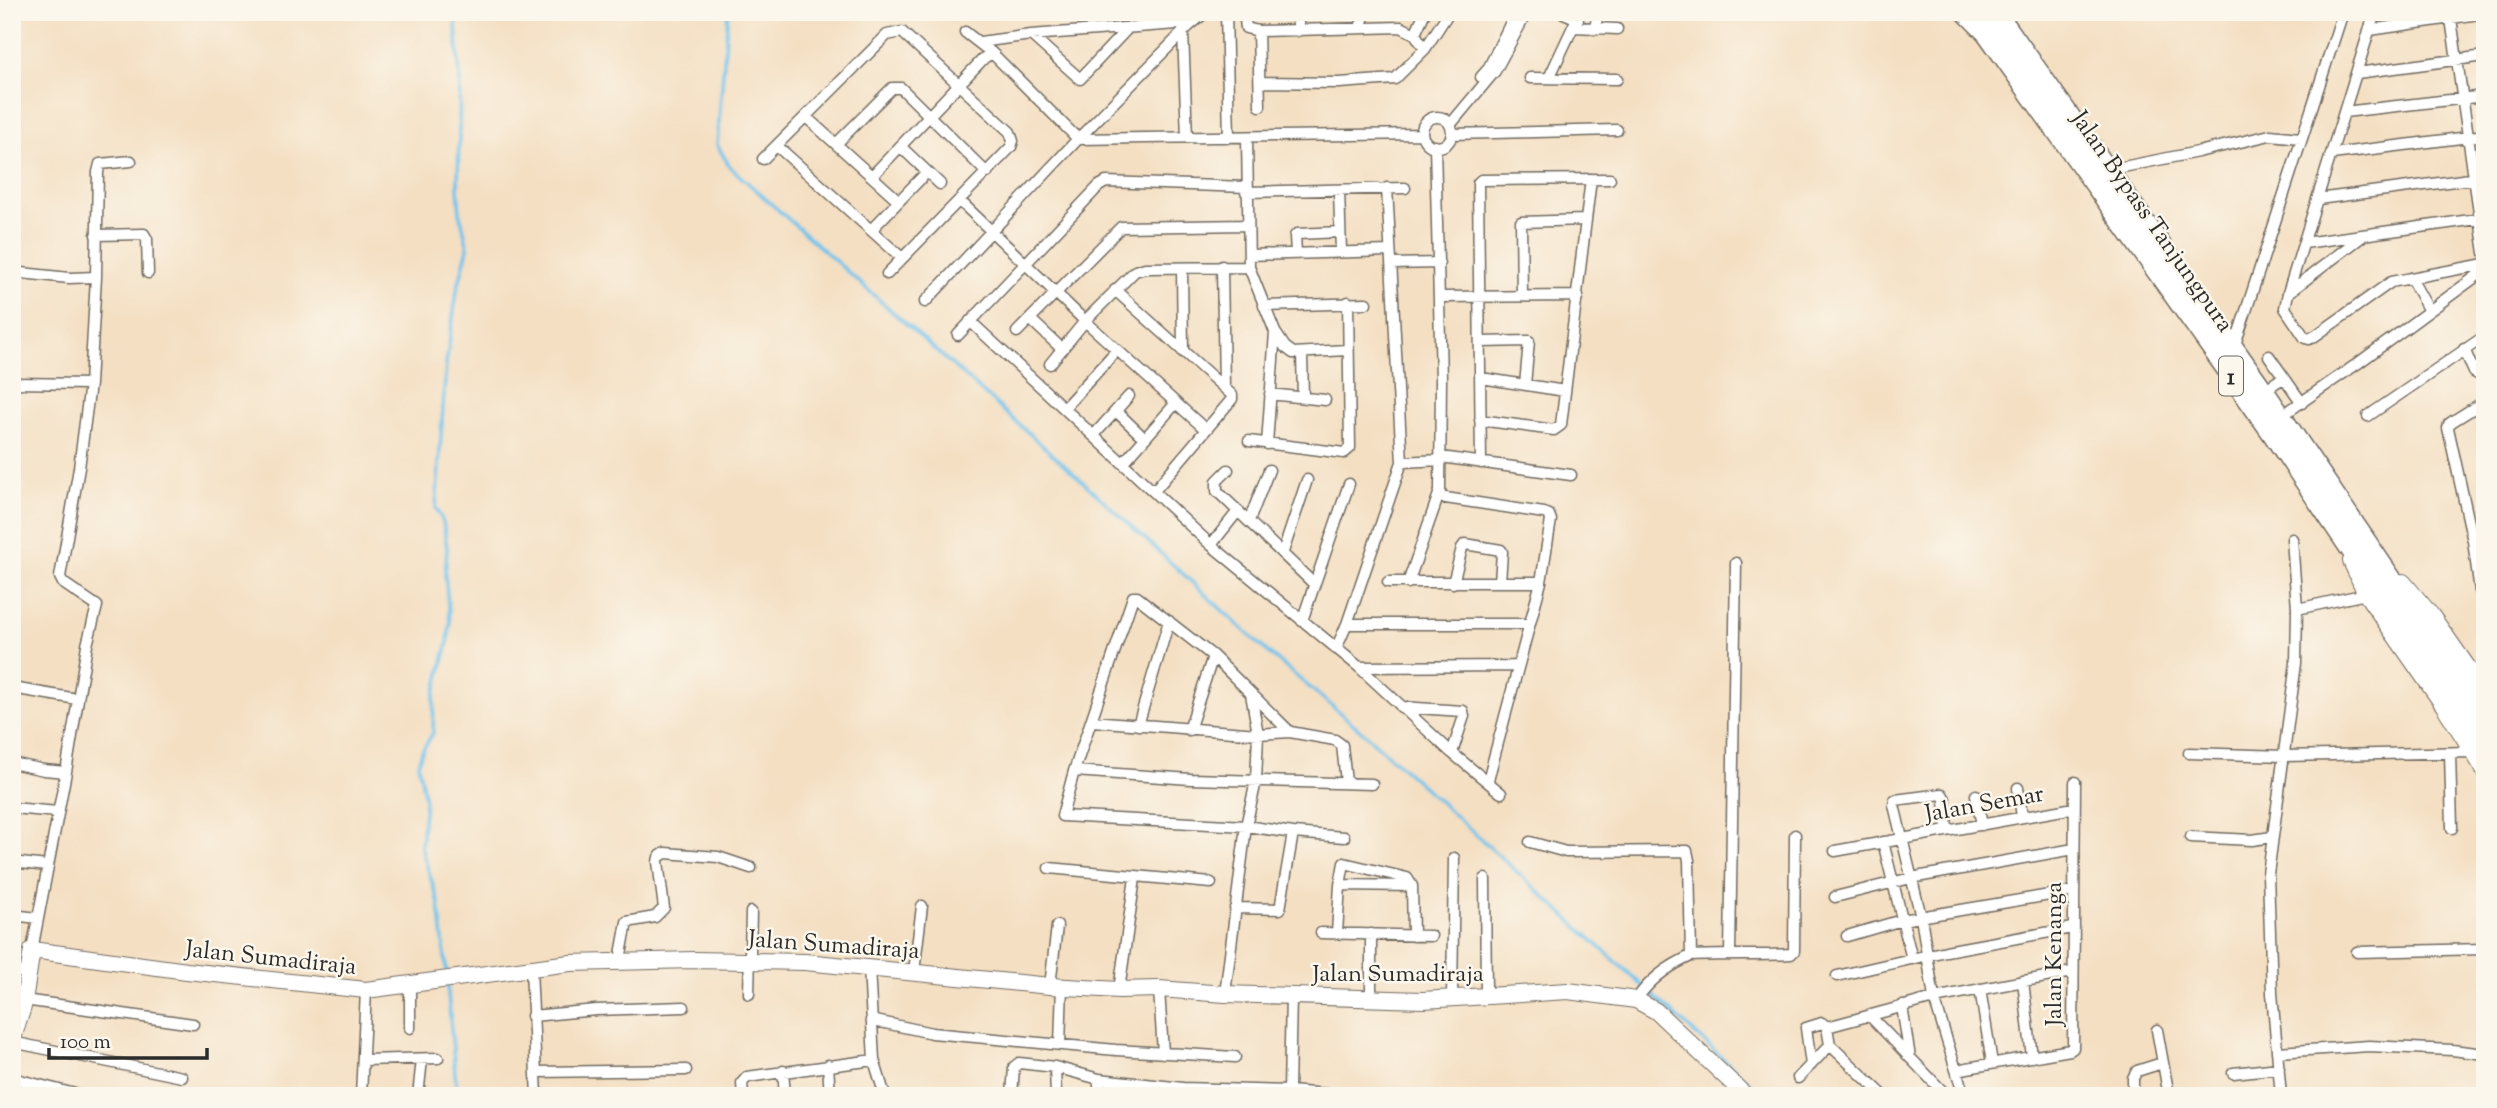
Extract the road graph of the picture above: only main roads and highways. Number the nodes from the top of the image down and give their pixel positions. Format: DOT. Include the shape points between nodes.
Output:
graph roads {
  1 [pos="1967,12"];
  2 [pos="1995,12"];
  3 [pos="2347,529"];
  4 [pos="2485,718"];
  5 [pos="2479,750"];
  1 -- 3 [label="highway, Jalan Bypass Tanjungpura / 1" via="1987,32"];
  2 -- 3 [label="highway, Jalan Bypass Tanjungpura / 1" via="2263,391"];
  3 -- 4 [label="highway, Jalan Bypass Tanjungpura / 1"];
  3 -- 5 [label="highway, Jalan Bypass Tanjungpura / 1"];
}
